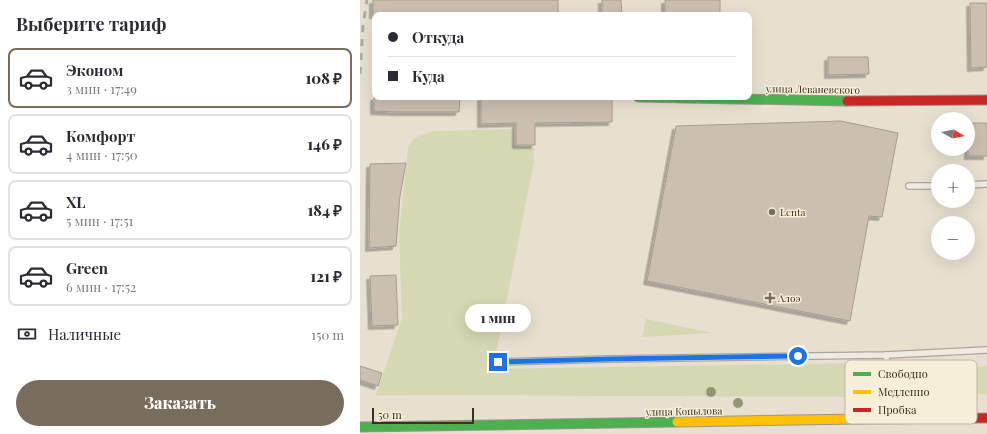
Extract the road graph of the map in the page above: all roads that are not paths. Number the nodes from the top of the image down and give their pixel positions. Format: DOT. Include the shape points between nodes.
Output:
graph roads {
  1 [pos="752,99"];
  2 [pos="987,100"];
  3 [pos="987,184"];
  4 [pos="975,185"];
  5 [pos="909,186"];
  6 [pos="931,186"];
  7 [pos="987,350"];
  8 [pos="886,355"];
  9 [pos="887,360"];
  10 [pos="498,362"];
  11 [pos="845,419"];
  12 [pos="360,427"];
  1 -- 2 [label="main road, улица Леваневского"];
  3 -- 4 [label="lane"];
  5 -- 6 [label="lane"];
  7 -- 8 [label="lane"];
  8 -- 9 [label="lane"];
  8 -- 10 [label="lane"];
  11 -- 12 [label="main road, улица Копылова"];
}
